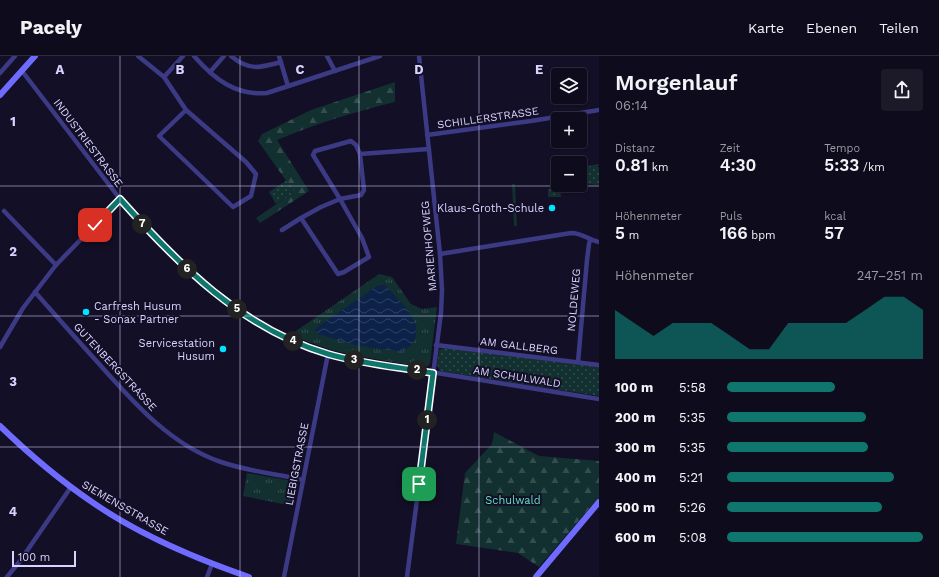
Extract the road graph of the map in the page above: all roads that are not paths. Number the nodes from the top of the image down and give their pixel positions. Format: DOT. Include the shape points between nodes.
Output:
graph roads {
  1 [pos="15,56"];
  2 [pos="35,56"];
  3 [pos="138,56"];
  4 [pos="183,56"];
  5 [pos="194,56"];
  6 [pos="224,56"];
  7 [pos="231,56"];
  8 [pos="279,56"];
  9 [pos="327,56"];
  10 [pos="380,56"];
  11 [pos="419,56"];
  12 [pos="281,62"];
  13 [pos="22,71"];
  14 [pos="335,71"];
  15 [pos="210,72"];
  16 [pos="0,73"];
  17 [pos="164,77"];
  18 [pos="288,86"];
  19 [pos="0,95"];
  20 [pos="186,110"];
  21 [pos="599,110"];
  22 [pos="427,135"];
  23 [pos="429,149"];
  24 [pos="360,154"];
  25 [pos="120,199"];
  26 [pos="340,199"];
  27 [pos="4,211"];
  28 [pos="301,218"];
  29 [pos="282,230"];
  30 [pos="590,240"];
  31 [pos="599,242"];
  32 [pos="440,254"];
  33 [pos="56,265"];
  34 [pos="35,292"];
  35 [pos="436,345"];
  36 [pos="0,348"];
  37 [pos="328,354"];
  38 [pos="578,362"];
  39 [pos="599,365"];
  40 [pos="433,373"];
  41 [pos="599,399"];
  42 [pos="0,426"];
  43 [pos="303,480"];
  44 [pos="71,487"];
  45 [pos="599,502"];
  46 [pos="212,564"];
  47 [pos="7,577"];
  48 [pos="207,577"];
  49 [pos="249,577"];
  50 [pos="284,577"];
  51 [pos="407,577"];
  52 [pos="536,577"];
  1 -- 16 [label="street"];
  2 -- 13 [label="street"];
  3 -- 17 [label="street"];
  4 -- 17 [label="street"];
  5 -- 15 [label="street"];
  6 -- 15 [label="street"];
  7 -- 12 [label="street" via="238,62 255,68"];
  8 -- 12 [label="street"];
  9 -- 14 [label="street"];
  10 -- 14 [label="street"];
  11 -- 22 [label="street, MARIENHOFWEG"];
  12 -- 18 [label="street"];
  13 -- 19 [label="street"];
  13 -- 25 [label="street, INDUSTRIESTRASSE"];
  14 -- 18 [label="street"];
  15 -- 18 [label="street" via="222,82 254,94 267,93"];
  17 -- 20 [label="street"];
  20 -- 20 [label="street" via="159,136 233,207 251,196 256,174 246,162"];
  21 -- 22 [label="street, SCHILLERSTRASSE"];
  22 -- 23 [label="street, MARIENHOFWEG"];
  23 -- 24 [label="street"];
  23 -- 32 [label="street, MARIENHOFWEG"];
  24 -- 26 [label="street" via="364,190 361,195"];
  24 -- 26 [label="street" via="351,141 315,151 313,155"];
  25 -- 33 [label="street"];
  25 -- 37 [label="street, INDUSTRIESTRASSE" via="168,251 215,294 271,331"];
  26 -- 28 [label="street"];
  26 -- 28 [label="street" via="362,238 369,257 344,272 338,274"];
  27 -- 33 [label="street"];
  28 -- 29 [label="street"];
  30 -- 31 [label="street"];
  30 -- 32 [label="street" via="581,234 571,233"];
  30 -- 38 [label="street, NOLDEWEG"];
  32 -- 35 [label="street, MARIENHOFWEG" via="441,313"];
  33 -- 34 [label="street"];
  34 -- 36 [label="street"];
  34 -- 43 [label="street, GUTENBERGSTRASSE" via="130,398 182,442 220,462"];
  35 -- 38 [label="street, AM GALLBERG"];
  35 -- 40 [label="street, MARIENHOFWEG"];
  37 -- 40 [label="street, INDUSTRIESTRASSE"];
  37 -- 43 [label="street, LIEBIGSTRASSE"];
  38 -- 39 [label="street, AM GALLBERG"];
  40 -- 41 [label="street, AM SCHULWALD"];
  40 -- 51 [label="street, MARIENHOFWEG"];
  42 -- 44 [label="street, SIEMENSSTRASSE"];
  43 -- 50 [label="street, LIEBIGSTRASSE"];
  44 -- 46 [label="street, SIEMENSSTRASSE" via="135,528"];
  44 -- 47 [label="street"];
  45 -- 52 [label="street"];
  46 -- 48 [label="street"];
  46 -- 49 [label="street, SIEMENSSTRASSE"];
}
